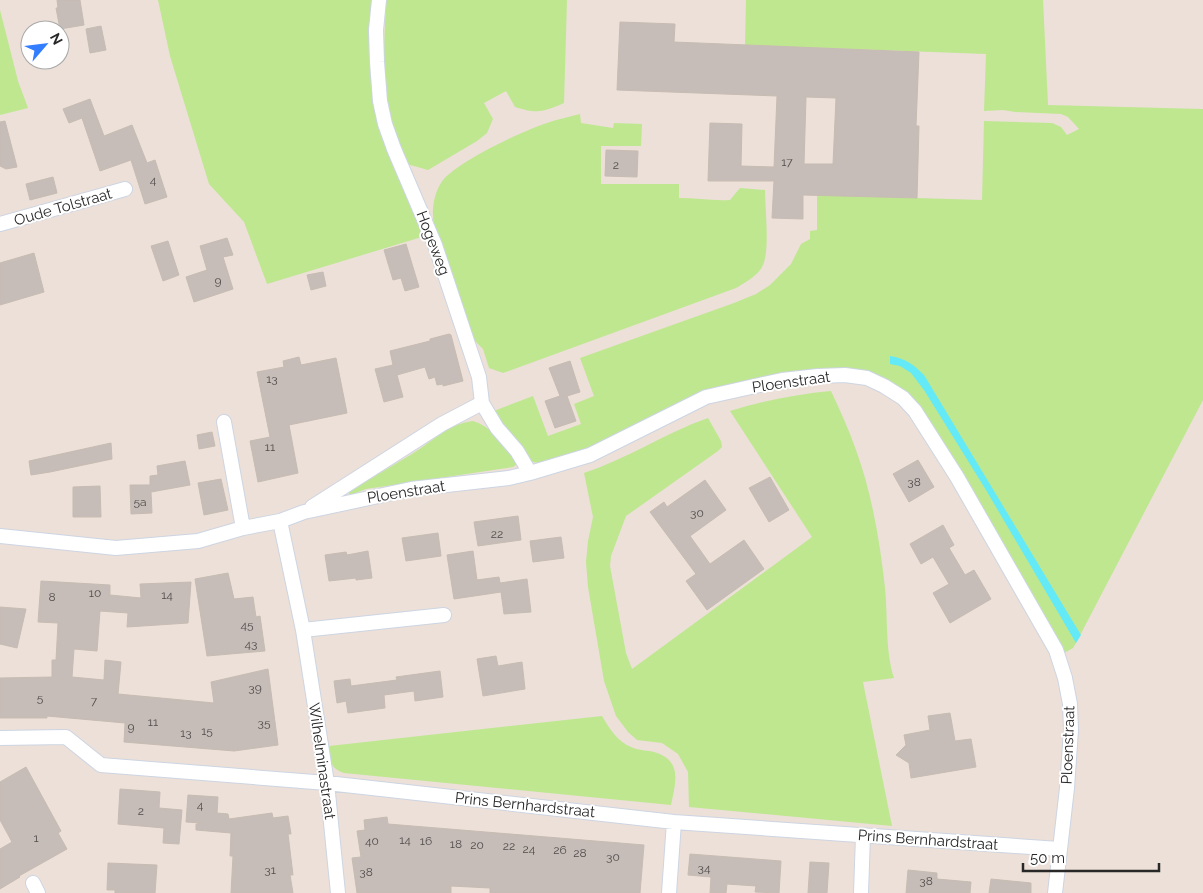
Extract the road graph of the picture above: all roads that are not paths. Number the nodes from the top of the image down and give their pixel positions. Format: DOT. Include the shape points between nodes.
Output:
graph roads {
  1 [pos="379,0"];
  2 [pos="125,189"];
  3 [pos="0,224"];
  4 [pos="482,403"];
  5 [pos="224,422"];
  6 [pos="530,473"];
  7 [pos="304,512"];
  8 [pos="280,521"];
  9 [pos="243,528"];
  10 [pos="0,536"];
  11 [pos="444,615"];
  12 [pos="303,630"];
  13 [pos="0,738"];
  14 [pos="327,783"];
  15 [pos="674,822"];
  16 [pos="863,836"];
  17 [pos="1059,849"];
  18 [pos="338,893"];
  19 [pos="669,893"];
  20 [pos="861,893"];
  21 [pos="1055,893"];
  1 -- 4 [label="street, Hogeweg" via="377,62 385,124 435,245 479,377"];
  2 -- 3 [label="street, Oude Tolstraat"];
  4 -- 6 [label="street, Hogeweg"];
  4 -- 7 [label="street, Ploenstraat" via="442,424"];
  5 -- 9 [label="street"];
  6 -- 7 [label="street, Ploenstraat" via="411,490"];
  6 -- 17 [label="street, Ploenstraat" via="590,455 706,397 782,380 845,375 867,378 903,398 936,442 1056,650 1070,704 1071,730"];
  7 -- 8 [label="street, Ploenstraat"];
  8 -- 9 [label="street, Ploenstraat"];
  8 -- 12 [label="street, Wilhelminastraat"];
  9 -- 10 [label="street, Ploenstraat" via="198,541 116,548"];
  11 -- 12 [label="street"];
  12 -- 14 [label="street, Wilhelminastraat"];
  13 -- 14 [label="street, Prins Bernhardstraat" via="66,737 100,765"];
  14 -- 15 [label="street, Prins Bernhardstraat"];
  14 -- 18 [label="street, Wilhelminastraat"];
  15 -- 16 [label="street, Prins Bernhardstraat"];
  15 -- 19 [label="street"];
  16 -- 17 [label="street, Prins Bernhardstraat"];
  16 -- 20 [label="street"];
  17 -- 21 [label="street, Ploenstraat"];
}
